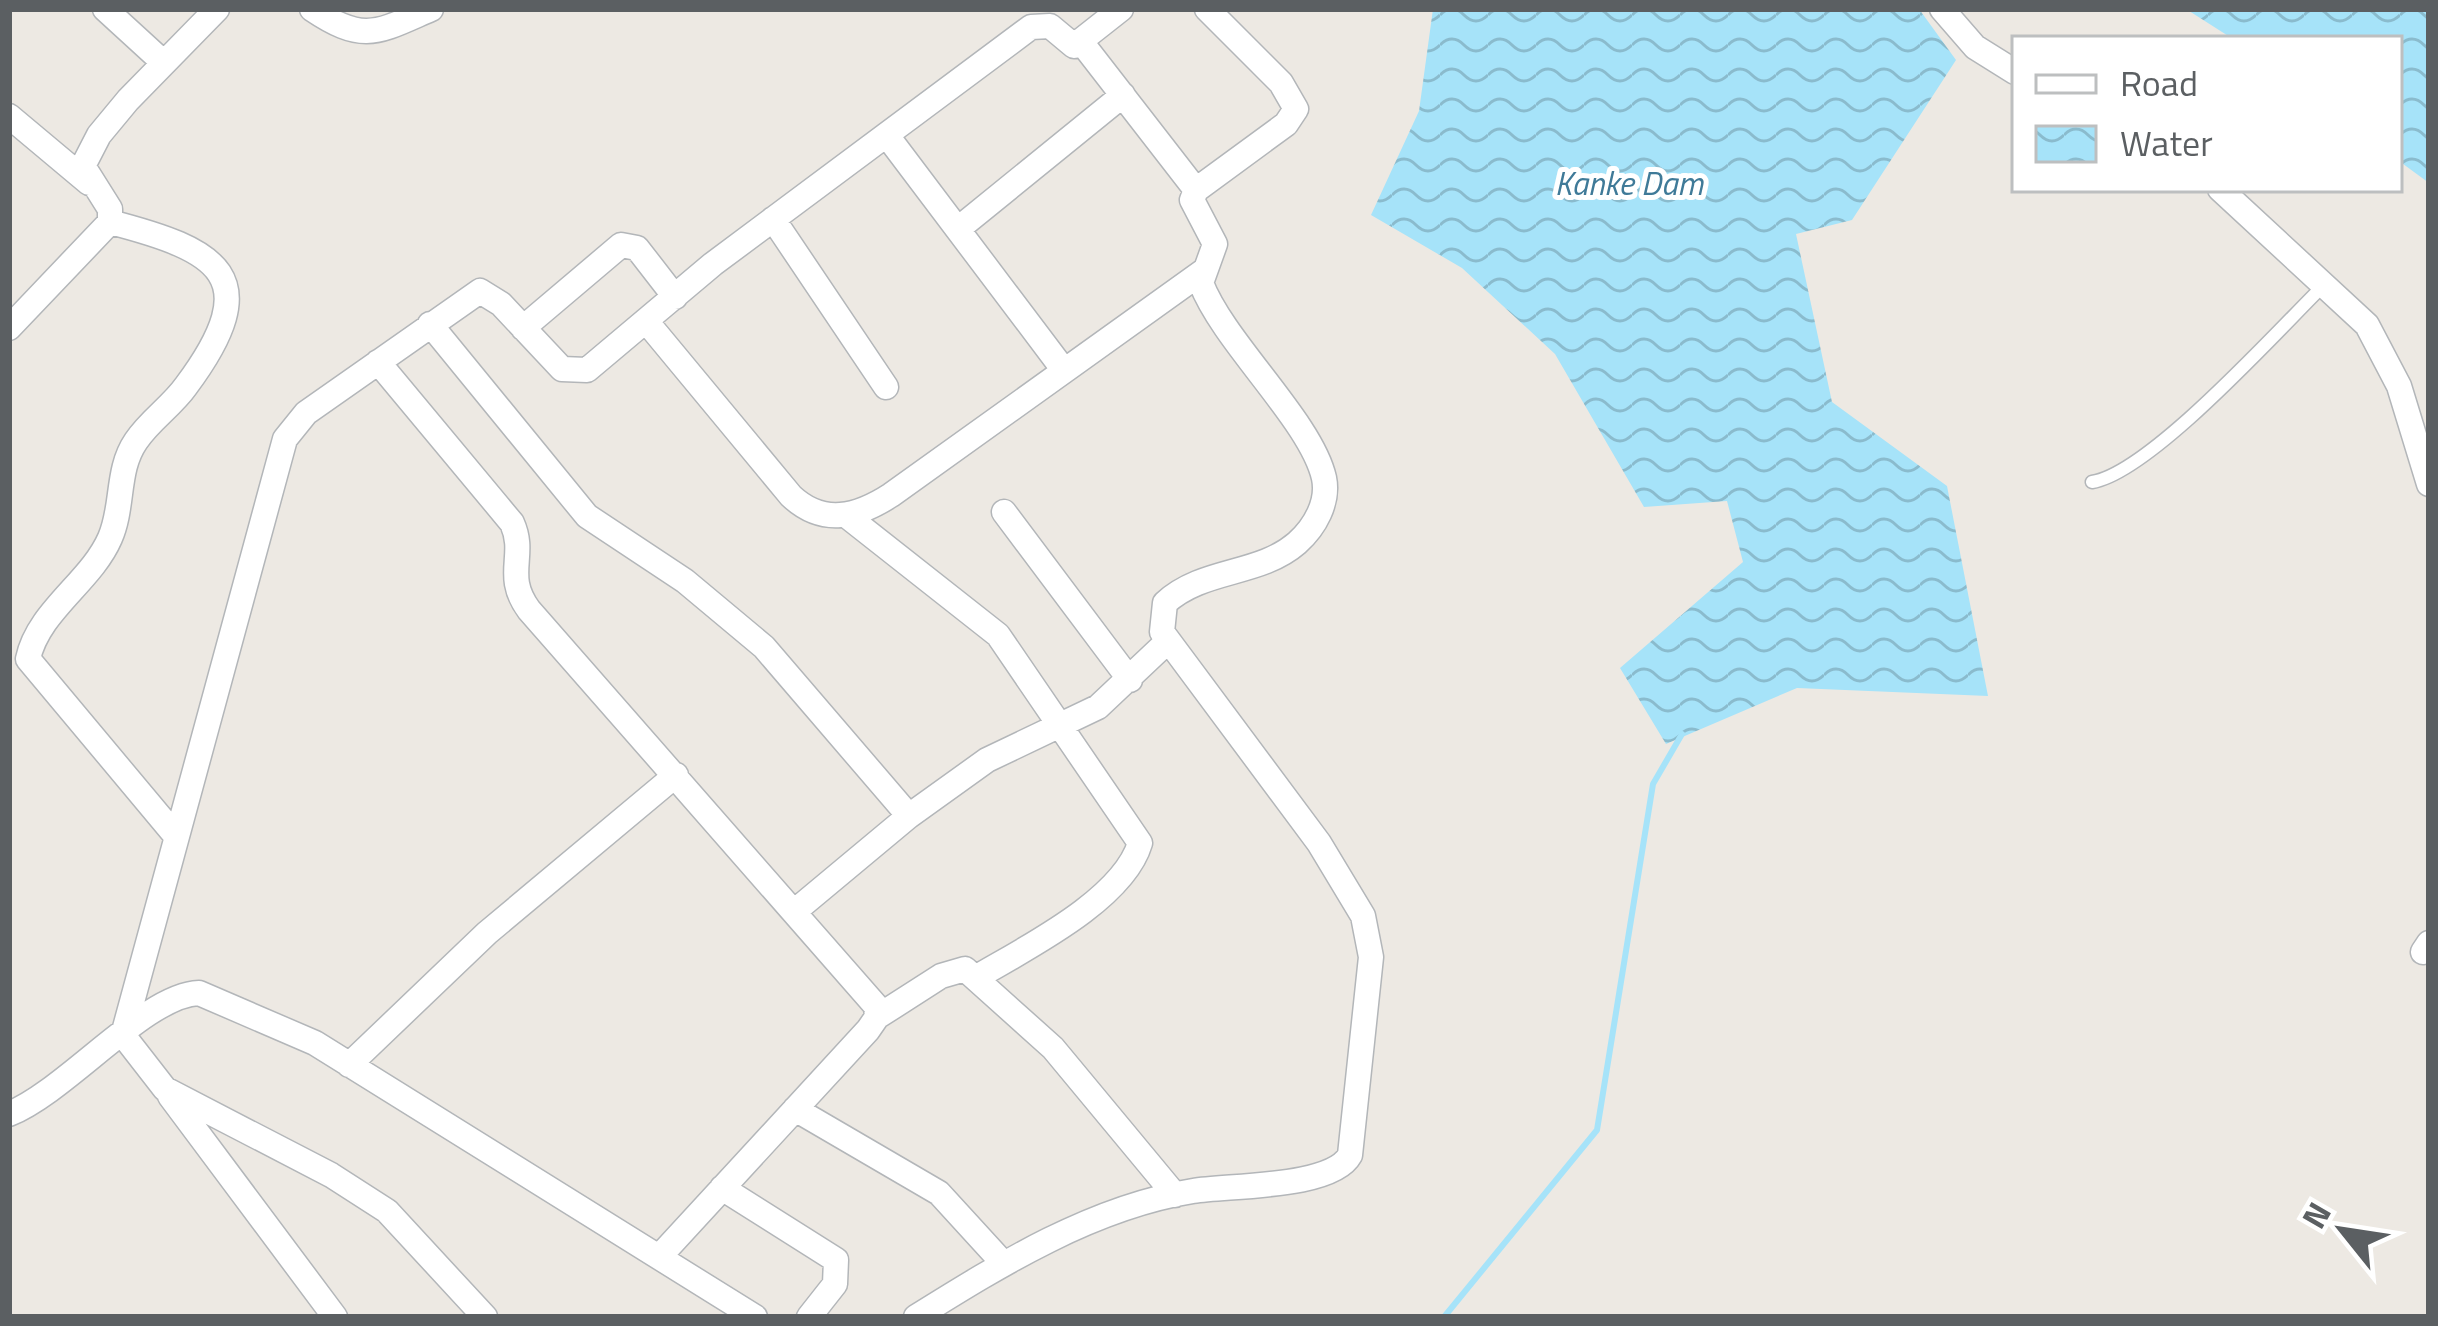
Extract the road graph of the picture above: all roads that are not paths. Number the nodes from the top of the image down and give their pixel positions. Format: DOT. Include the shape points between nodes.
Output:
graph roads {
  1 [pos="105,9"];
  2 [pos="217,9"];
  3 [pos="312,9"];
  4 [pos="431,9"];
  5 [pos="1121,9"];
  6 [pos="1207,9"];
  7 [pos="1942,9"];
  8 [pos="1082,43"];
  9 [pos="164,63"];
  10 [pos="2012,70"];
  11 [pos="1123,95"];
  12 [pos="9,116"];
  13 [pos="888,137"];
  14 [pos="89,183"];
  15 [pos="1196,190"];
  16 [pos="2223,192"];
  17 [pos="773,219"];
  18 [pos="110,222"];
  19 [pos="958,229"];
  20 [pos="1204,270"];
  21 [pos="2326,283"];
  22 [pos="675,297"];
  23 [pos="646,321"];
  24 [pos="430,324"];
  25 [pos="10,325"];
  26 [pos="523,328"];
  27 [pos="378,362"];
  28 [pos="1064,369"];
  29 [pos="886,387"];
  30 [pos="2092,482"];
  31 [pos="2429,484"];
  32 [pos="1004,512"];
  33 [pos="847,516"];
  34 [pos="1168,640"];
  35 [pos="1130,680"];
  36 [pos="1059,726"];
  37 [pos="676,775"];
  38 [pos="908,816"];
  39 [pos="176,836"];
  40 [pos="795,911"];
  41 [pos="977,977"];
  42 [pos="878,1017"];
  43 [pos="123,1035"];
  44 [pos="349,1065"];
  45 [pos="165,1089"];
  46 [pos="795,1109"];
  47 [pos="9,1114"];
  48 [pos="722,1188"];
  49 [pos="1174,1195"];
  50 [pos="660,1256"];
  51 [pos="1004,1264"];
  52 [pos="335,1317"];
  53 [pos="485,1317"];
  54 [pos="755,1317"];
  55 [pos="809,1317"];
  56 [pos="916,1317"];
  1 -- 9 [label="street"];
  2 -- 9 [label="street"];
  3 -- 4 [label="street" via="365,35"];
  5 -- 8 [label="street"];
  6 -- 15 [label="street" via="1282,83 1295,109"];
  7 -- 10 [label="street" via="1975,47"];
  8 -- 11 [label="street"];
  8 -- 13 [label="street" via="1066,43 1041,23 1031,27"];
  9 -- 14 [label="street" via="99,135 83,166"];
  11 -- 15 [label="street"];
  11 -- 19 [label="street"];
  12 -- 14 [label="street"];
  13 -- 17 [label="street"];
  13 -- 19 [label="street"];
  14 -- 18 [label="street" via="110,209"];
  15 -- 20 [label="street" via="1192,200 1215,244"];
  16 -- 21 [label="street"];
  17 -- 22 [label="street"];
  17 -- 29 [label="street"];
  18 -- 25 [label="street"];
  18 -- 39 [label="street" via="206,254 228,295 189,383 133,445 109,542 28,659"];
  19 -- 28 [label="street"];
  20 -- 28 [label="street"];
  20 -- 34 [label="street" via="1205,294 1318,462 1324,498 1300,541 1277,558 1179,590 1161,616"];
  21 -- 30 [label="lane" via="2152,449"];
  21 -- 31 [label="street" via="2387,356"];
  22 -- 23 [label="street"];
  22 -- 26 [label="street" via="628,244"];
  23 -- 26 [label="street" via="575,373"];
  23 -- 33 [label="street" via="790,496 806,510"];
  24 -- 26 [label="street" via="481,291"];
  24 -- 27 [label="street"];
  24 -- 38 [label="street" via="587,516 685,581 764,647"];
  27 -- 37 [label="street" via="512,523 518,594"];
  27 -- 39 [label="street" via="306,413 285,439"];
  28 -- 33 [label="street" via="891,495"];
  32 -- 35 [label="street"];
  33 -- 36 [label="street" via="998,635"];
  34 -- 35 [label="street"];
  34 -- 49 [label="street" via="1319,842 1363,916 1371,957 1344,1167"];
  35 -- 36 [label="street"];
  36 -- 38 [label="street" via="988,760"];
  36 -- 41 [label="street" via="1136,830 1137,854 1060,928"];
  37 -- 40 [label="street"];
  37 -- 44 [label="street" via="487,933"];
  38 -- 40 [label="street"];
  39 -- 43 [label="street"];
  40 -- 42 [label="street"];
  41 -- 42 [label="street" via="955,969"];
  41 -- 49 [label="street" via="1053,1048"];
  42 -- 46 [label="street"];
  43 -- 44 [label="street" via="181,994 199,993"];
  43 -- 45 [label="street"];
  43 -- 47 [label="street" via="40,1101"];
  44 -- 50 [label="street"];
  45 -- 52 [label="street"];
  45 -- 53 [label="street" via="387,1211"];
  46 -- 48 [label="street"];
  46 -- 51 [label="street" via="939,1192"];
  48 -- 50 [label="street"];
  48 -- 55 [label="street" via="836,1260 835,1284"];
  49 -- 51 [label="street" via="1046,1240"];
  50 -- 54 [label="street"];
  51 -- 56 [label="street"];
}
